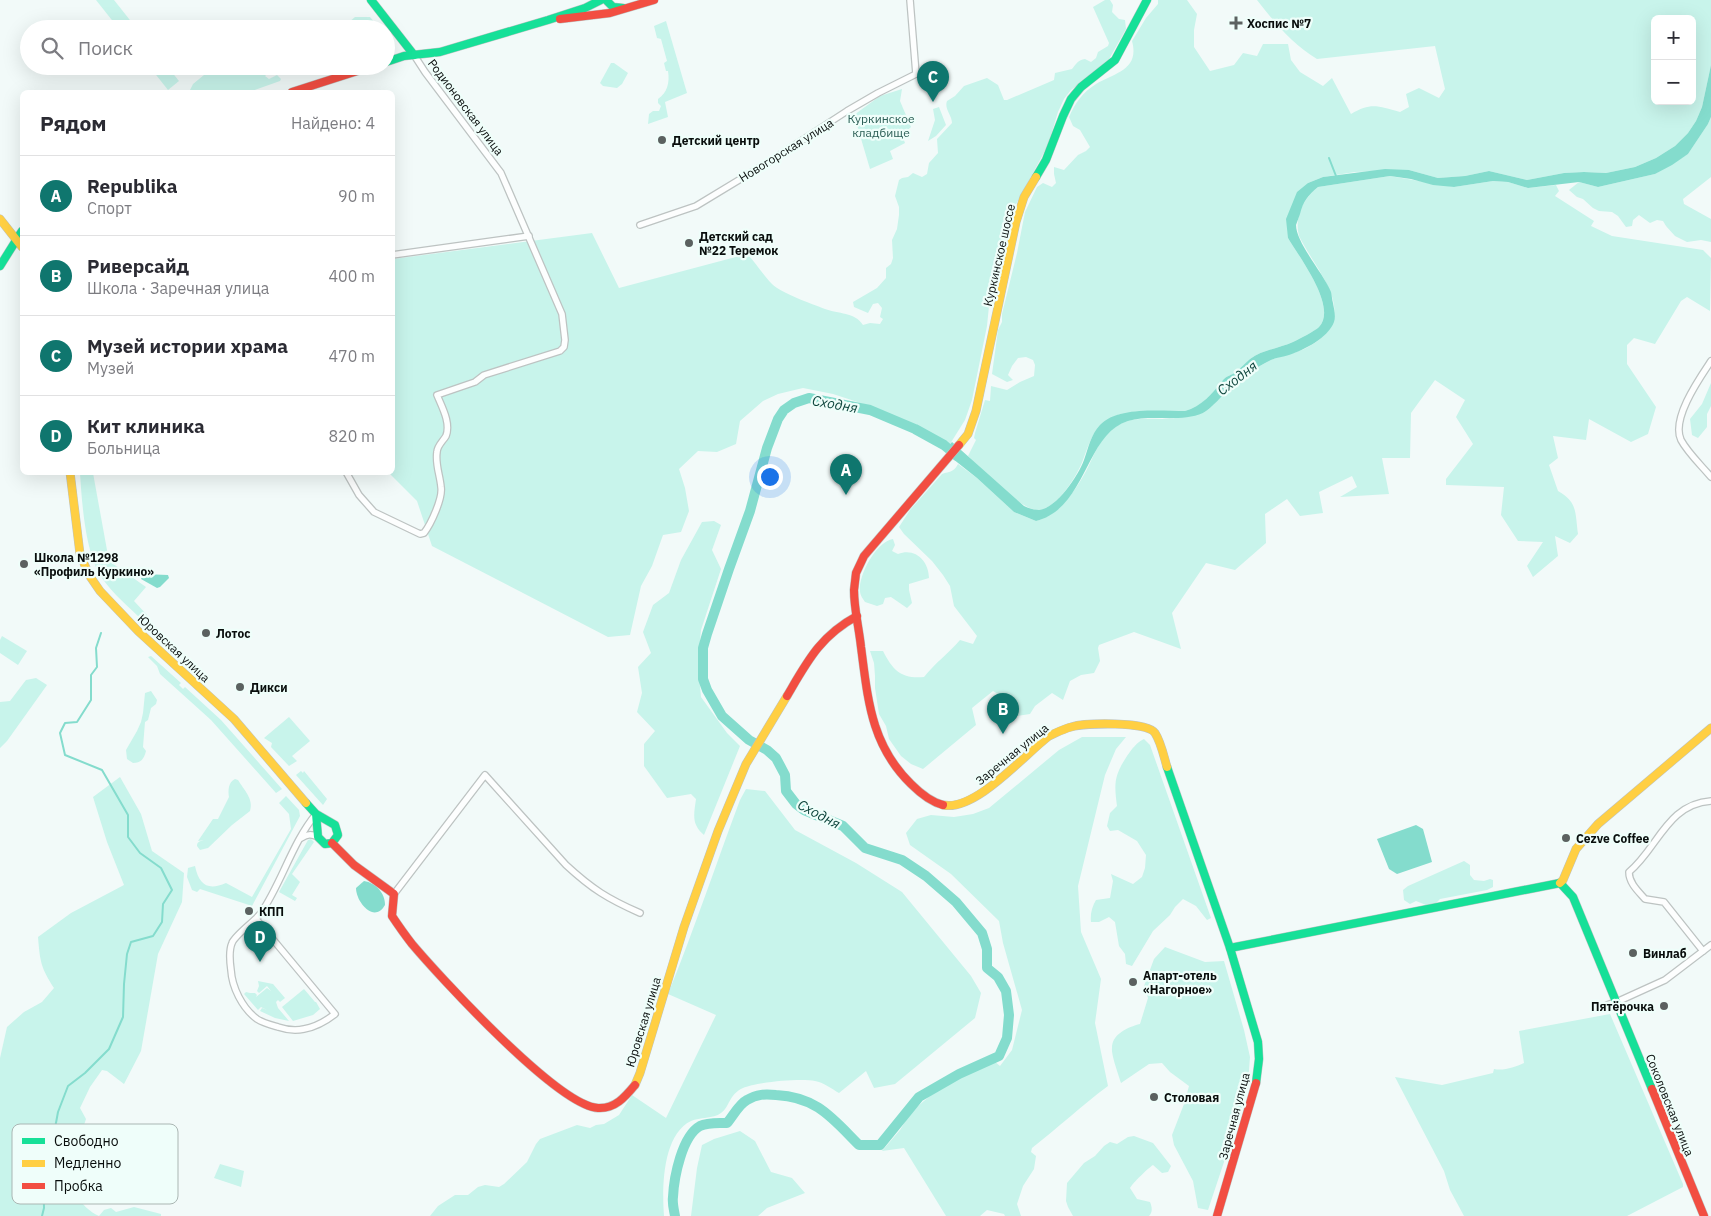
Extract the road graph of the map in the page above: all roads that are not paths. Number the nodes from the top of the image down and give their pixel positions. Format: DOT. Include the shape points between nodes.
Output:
graph roads {
  1 [pos="371,0"];
  2 [pos="601,0"];
  3 [pos="606,0"];
  4 [pos="622,0"];
  5 [pos="654,0"];
  6 [pos="910,0"];
  7 [pos="1146,0"];
  8 [pos="630,7"];
  9 [pos="387,20"];
  10 [pos="548,20"];
  11 [pos="395,31"];
  12 [pos="414,55"];
  13 [pos="395,59"];
  14 [pos="345,75"];
  15 [pos="298,90"];
  16 [pos="0,219"];
  17 [pos="640,225"];
  18 [pos="20,235"];
  19 [pos="529,236"];
  20 [pos="17,240"];
  21 [pos="20,244"];
  22 [pos="395,255"];
  23 [pos="0,266"];
  24 [pos="1711,361"];
  25 [pos="951,455"];
  26 [pos="70,475"];
  27 [pos="348,475"];
  28 [pos="1711,477"];
  29 [pos="857,616"];
  30 [pos="1711,728"];
  31 [pos="1711,801"];
  32 [pos="316,814"];
  33 [pos="332,823"];
  34 [pos="317,834"];
  35 [pos="300,839"];
  36 [pos="332,843"];
  37 [pos="1560,884"];
  38 [pos="394,894"];
  39 [pos="640,912"];
  40 [pos="256,919"];
  41 [pos="1711,945"];
  42 [pos="1230,948"];
  43 [pos="1703,951"];
  44 [pos="1616,1002"];
  45 [pos="1606,1005"];
  46 [pos="1217,1216"];
  47 [pos="1704,1216"];
  1 -- 9 [label="street, Родионовская улица"];
  2 -- 10 [label="street"];
  3 -- 8 [label="street" via="613,7"];
  4 -- 8 [label="street"];
  5 -- 8 [label="street"];
  6 -- 17 [label="street, Новогорская улица" via="916,74 847,111 696,206"];
  7 -- 25 [label="street, Куркинское шоссе" via="1115,60 1068,102 1045,162 1021,205 976,411 962,443"];
  8 -- 10 [label="street" via="596,15"];
  10 -- 12 [label="street" via="440,52"];
  11 -- 12 [label="street, Родионовская улица"];
  12 -- 13 [label="street"];
  12 -- 19 [label="street, Родионовская улица" via="502,173"];
  14 -- 15 [label="street"];
  16 -- 20 [label="street"];
  18 -- 20 [label="street"];
  19 -- 22 [label="street"];
  19 -- 27 [label="street, Родионовская улица" via="562,314 564,347 549,356 484,375 475,382 437,395 448,429 437,450 441,493 424,533 374,512 359,496"];
  20 -- 21 [label="street"];
  20 -- 23 [label="street"];
  24 -- 28 [label="street" via="1689,398 1679,425 1681,440"];
  25 -- 29 [label="street, Заречная улица" via="858,565 854,586"];
  26 -- 32 [label="street, Юровская улица" via="80,554 100,591 138,631 234,719"];
  29 -- 38 [label="street, Юровская улица" via="830,634 814,651 751,755 711,850 640,1073 635,1085 612,1106 597,1108 559,1089 477,1015 400,929 392,916"];
  29 -- 42 [label="street, Заречная улица" via="870,703 879,738 908,781 936,803 956,806 973,800 1062,729 1134,725 1152,730 1168,766"];
  30 -- 37 [label="street" via="1585,838 1576,849"];
  31 -- 43 [label="street" via="1685,808 1629,872 1632,884 1645,899 1664,902"];
  32 -- 33 [label="street, Юровская улица"];
  32 -- 34 [label="street"];
  32 -- 35 [label="street"];
  33 -- 34 [label="street" via="325,823"];
  33 -- 36 [label="street" via="337,828 338,838"];
  34 -- 35 [label="street"];
  34 -- 36 [label="street" via="326,844"];
  35 -- 40 [label="street"];
  36 -- 38 [label="street" via="354,867"];
  37 -- 42 [label="street"];
  37 -- 44 [label="street, Соколовская улица" via="1573,898"];
  38 -- 39 [label="street" via="485,775 576,875 606,897"];
  40 -- 40 [label="street" via="330,1008 335,1014 312,1027 296,1030 264,1023 251,1013 233,985 230,963 232,943"];
  41 -- 43 [label="street"];
  42 -- 46 [label="street, Заречная улица" via="1258,1042 1259,1059 1250,1112"];
  43 -- 44 [label="street" via="1664,980"];
  44 -- 45 [label="street"];
  44 -- 47 [label="street, Соколовская улица"];
}
